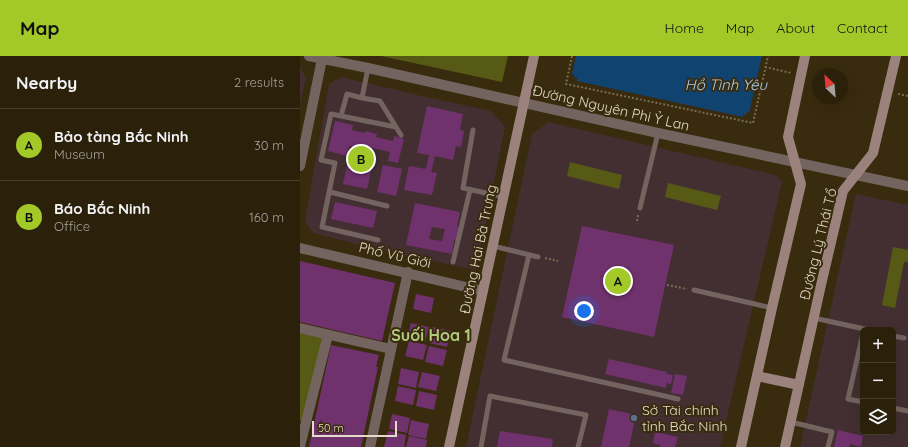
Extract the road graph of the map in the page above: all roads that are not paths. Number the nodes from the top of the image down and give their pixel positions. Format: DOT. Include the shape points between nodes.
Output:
graph roads {
  1 [pos="309,56"];
  2 [pos="534,56"];
  3 [pos="805,56"];
  4 [pos="896,56"];
  5 [pos="322,59"];
  6 [pos="368,68"];
  7 [pos="362,98"];
  8 [pos="524,103"];
  9 [pos="341,116"];
  10 [pos="396,126"];
  11 [pos="473,130"];
  12 [pos="658,133"];
  13 [pos="401,135"];
  14 [pos="795,163"];
  15 [pos="300,166"];
  16 [pos="856,175"];
  17 [pos="908,186"];
  18 [pos="470,190"];
  19 [pos="330,192"];
  20 [pos="504,197"];
  21 [pos="387,206"];
  22 [pos="640,208"];
  23 [pos="378,240"];
  24 [pos="493,246"];
  25 [pos="300,248"];
  26 [pos="529,255"];
  27 [pos="538,257"];
  28 [pos="453,262"];
  29 [pos="408,272"];
  30 [pos="694,290"];
  31 [pos="484,291"];
  32 [pos="772,308"];
  33 [pos="814,318"];
  34 [pos="300,328"];
  35 [pos="860,330"];
  36 [pos="328,335"];
  37 [pos="896,337"];
  38 [pos="904,338"];
  39 [pos="391,349"];
  40 [pos="860,351"];
  41 [pos="757,376"];
  42 [pos="798,385"];
  43 [pos="678,399"];
  44 [pos="860,401"];
  45 [pos="896,409"];
  46 [pos="908,411"];
  47 [pos="303,422"];
  48 [pos="791,422"];
  49 [pos="300,446"];
  50 [pos="370,447"];
  51 [pos="449,447"];
  52 [pos="481,447"];
  53 [pos="578,447"];
  54 [pos="741,447"];
  55 [pos="785,447"];
  56 [pos="828,447"];
  1 -- 5 [label="street, Đường Nguyên Phi Ỷ Lan"];
  2 -- 8 [label="main road, Đường Hai Bà Trưng"];
  3 -- 14 [label="main road" via="788,137"];
  4 -- 16 [label="main road, Đường Lý Thái Tổ" via="873,152"];
  5 -- 6 [label="street, Đường Nguyên Phi Ỷ Lan"];
  5 -- 15 [label="street"];
  6 -- 7 [label="lane"];
  6 -- 8 [label="street, Đường Nguyên Phi Ỷ Lan"];
  7 -- 9 [label="lane" via="347,94"];
  7 -- 10 [label="lane" via="380,101"];
  8 -- 12 [label="street, Đường Nguyên Phi Ỷ Lan"];
  8 -- 20 [label="main road, Đường Hai Bà Trưng"];
  9 -- 10 [label="lane"];
  9 -- 19 [label="lane" via="331,114 321,160 335,163"];
  10 -- 13 [label="lane"];
  11 -- 18 [label="lane" via="463,188"];
  12 -- 14 [label="street, Đường Nguyên Phi Ỷ Lan"];
  12 -- 22 [label="lane"];
  14 -- 16 [label="street, Đường Nguyên Phi Ỷ Lan"];
  14 -- 32 [label="main road" via="801,184"];
  16 -- 17 [label="street, Đường Nguyên Phi Ỷ Lan"];
  16 -- 33 [label="main road, Đường Lý Thái Tổ" via="843,191"];
  18 -- 20 [label="lane"];
  18 -- 28 [label="lane"];
  19 -- 21 [label="lane"];
  19 -- 23 [label="lane" via="322,227"];
  20 -- 24 [label="main road, Đường Hai Bà Trưng"];
  24 -- 26 [label="lane"];
  24 -- 31 [label="main road, Đường Hai Bà Trưng"];
  25 -- 29 [label="street, Phố Vũ Giới"];
  26 -- 27 [label="lane"];
  26 -- 43 [label="lane" via="504,360"];
  29 -- 31 [label="street, Phố Vũ Giới"];
  29 -- 39 [label="street"];
  30 -- 32 [label="lane"];
  31 -- 51 [label="main road, Đường Hai Bà Trưng"];
  32 -- 41 [label="main road"];
  33 -- 35 [label="lane"];
  33 -- 42 [label="main road, Đường Lý Thái Tổ"];
  34 -- 36 [label="street"];
  36 -- 39 [label="street"];
  36 -- 47 [label="street"];
  37 -- 38 [label="lane"];
  39 -- 50 [label="street"];
  40 -- 44 [label="lane" via="848,399"];
  41 -- 42 [label="main road"];
  41 -- 54 [label="main road"];
  42 -- 48 [label="main road, Đường Lý Thái Tổ"];
  45 -- 46 [label="lane"];
  47 -- 49 [label="street"];
  48 -- 55 [label="main road, Đường Lý Thái Tổ"];
  48 -- 56 [label="lane" via="832,432"];
  52 -- 53 [label="lane" via="490,396 586,415"];
}
